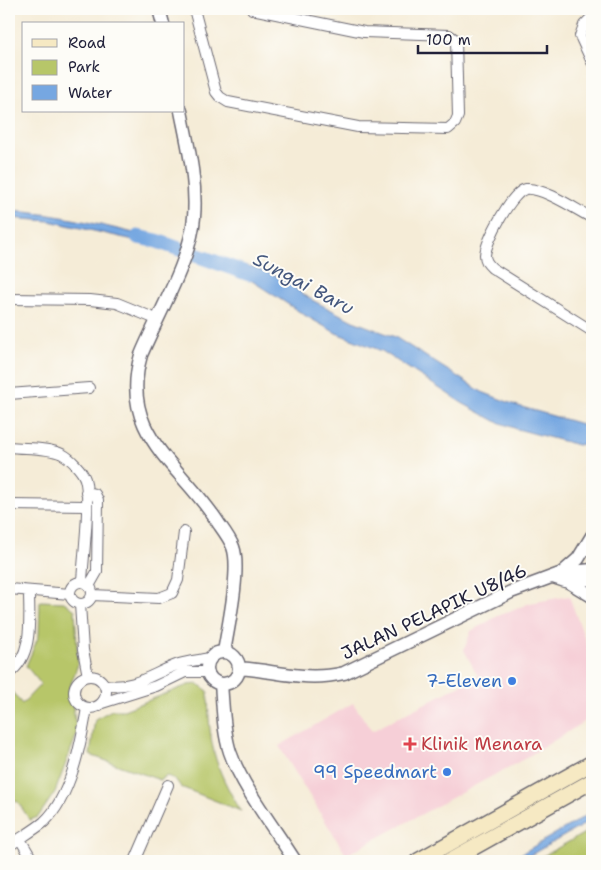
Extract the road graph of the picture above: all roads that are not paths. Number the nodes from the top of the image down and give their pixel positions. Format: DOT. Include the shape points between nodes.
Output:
graph roads {
  1 [pos="159,9"];
  2 [pos="194,9"];
  3 [pos="252,9"];
  4 [pos="592,17"];
  5 [pos="162,22"];
  6 [pos="592,62"];
  7 [pos="182,112"];
  8 [pos="592,218"];
  9 [pos="9,299"];
  10 [pos="156,319"];
  11 [pos="592,331"];
  12 [pos="89,388"];
  13 [pos="9,394"];
  14 [pos="9,447"];
  15 [pos="86,492"];
  16 [pos="9,505"];
  17 [pos="86,506"];
  18 [pos="184,532"];
  19 [pos="592,536"];
  20 [pos="592,570"];
  21 [pos="592,574"];
  22 [pos="560,577"];
  23 [pos="592,579"];
  24 [pos="87,587"];
  25 [pos="9,590"];
  26 [pos="29,591"];
  27 [pos="70,594"];
  28 [pos="592,596"];
  29 [pos="80,604"];
  30 [pos="224,652"];
  31 [pos="210,658"];
  32 [pos="239,668"];
  33 [pos="208,672"];
  34 [pos="9,673"];
  35 [pos="88,676"];
  36 [pos="221,684"];
  37 [pos="105,685"];
  38 [pos="102,703"];
  39 [pos="87,708"];
  40 [pos="592,763"];
  41 [pos="592,781"];
  42 [pos="168,785"];
  43 [pos="20,839"];
  44 [pos="9,846"];
  45 [pos="34,861"];
  46 [pos="136,861"];
  47 [pos="295,861"];
  48 [pos="418,861"];
  49 [pos="449,861"];
  1 -- 5 [label="street"];
  2 -- 3 [label="street" via="220,98 240,105 358,127 448,129 458,116 458,52 456,40 449,35 364,32"];
  4 -- 6 [label="street" via="580,36"];
  7 -- 10 [label="street" via="193,180 194,219 175,279"];
  8 -- 11 [label="street" via="536,190 524,189 511,200 485,256 492,268"];
  9 -- 10 [label="street" via="117,303"];
  10 -- 30 [label="street" via="137,368 137,406 152,442 212,513 233,546 236,564"];
  12 -- 13 [label="street"];
  14 -- 15 [label="street" via="64,455 84,475"];
  15 -- 17 [label="street"];
  15 -- 24 [label="street" via="96,494 98,500 97,572"];
  16 -- 17 [label="street"];
  17 -- 24 [label="street"];
  18 -- 24 [label="street" via="178,580 172,593 159,598"];
  19 -- 20 [label="street"];
  19 -- 22 [label="street" via="578,559"];
  20 -- 21 [label="street"];
  20 -- 22 [label="street, JALAN PELAPIK U8/46"];
  22 -- 23 [label="street, JALAN PELAPIK U8/46"];
  22 -- 28 [label="street"];
  22 -- 32 [label="street, JALAN PELAPIK U8/46" via="493,600 344,673 318,678"];
  24 -- 27 [label="street" via="74,584"];
  24 -- 29 [label="street" via="88,602"];
  25 -- 26 [label="street"];
  26 -- 27 [label="street"];
  26 -- 34 [label="street" via="29,635 20,661"];
  27 -- 29 [label="street" via="73,601"];
  29 -- 35 [label="street"];
  30 -- 31 [label="street"];
  30 -- 32 [label="street" via="233,656"];
  31 -- 33 [label="street"];
  31 -- 37 [label="street" via="180,664 134,684 122,687"];
  32 -- 36 [label="street" via="234,680"];
  33 -- 36 [label="street"];
  33 -- 38 [label="street" via="186,672 156,686"];
  35 -- 37 [label="street" via="99,678"];
  35 -- 39 [label="street" via="78,680 74,694 78,703"];
  36 -- 47 [label="street" via="230,752"];
  37 -- 38 [label="street"];
  38 -- 39 [label="street" via="95,708"];
  39 -- 43 [label="street" via="74,768 62,796 44,821"];
  40 -- 48 [label="main road"];
  41 -- 49 [label="main road"];
  42 -- 46 [label="street"];
  43 -- 44 [label="street"];
  43 -- 45 [label="street"];
}
